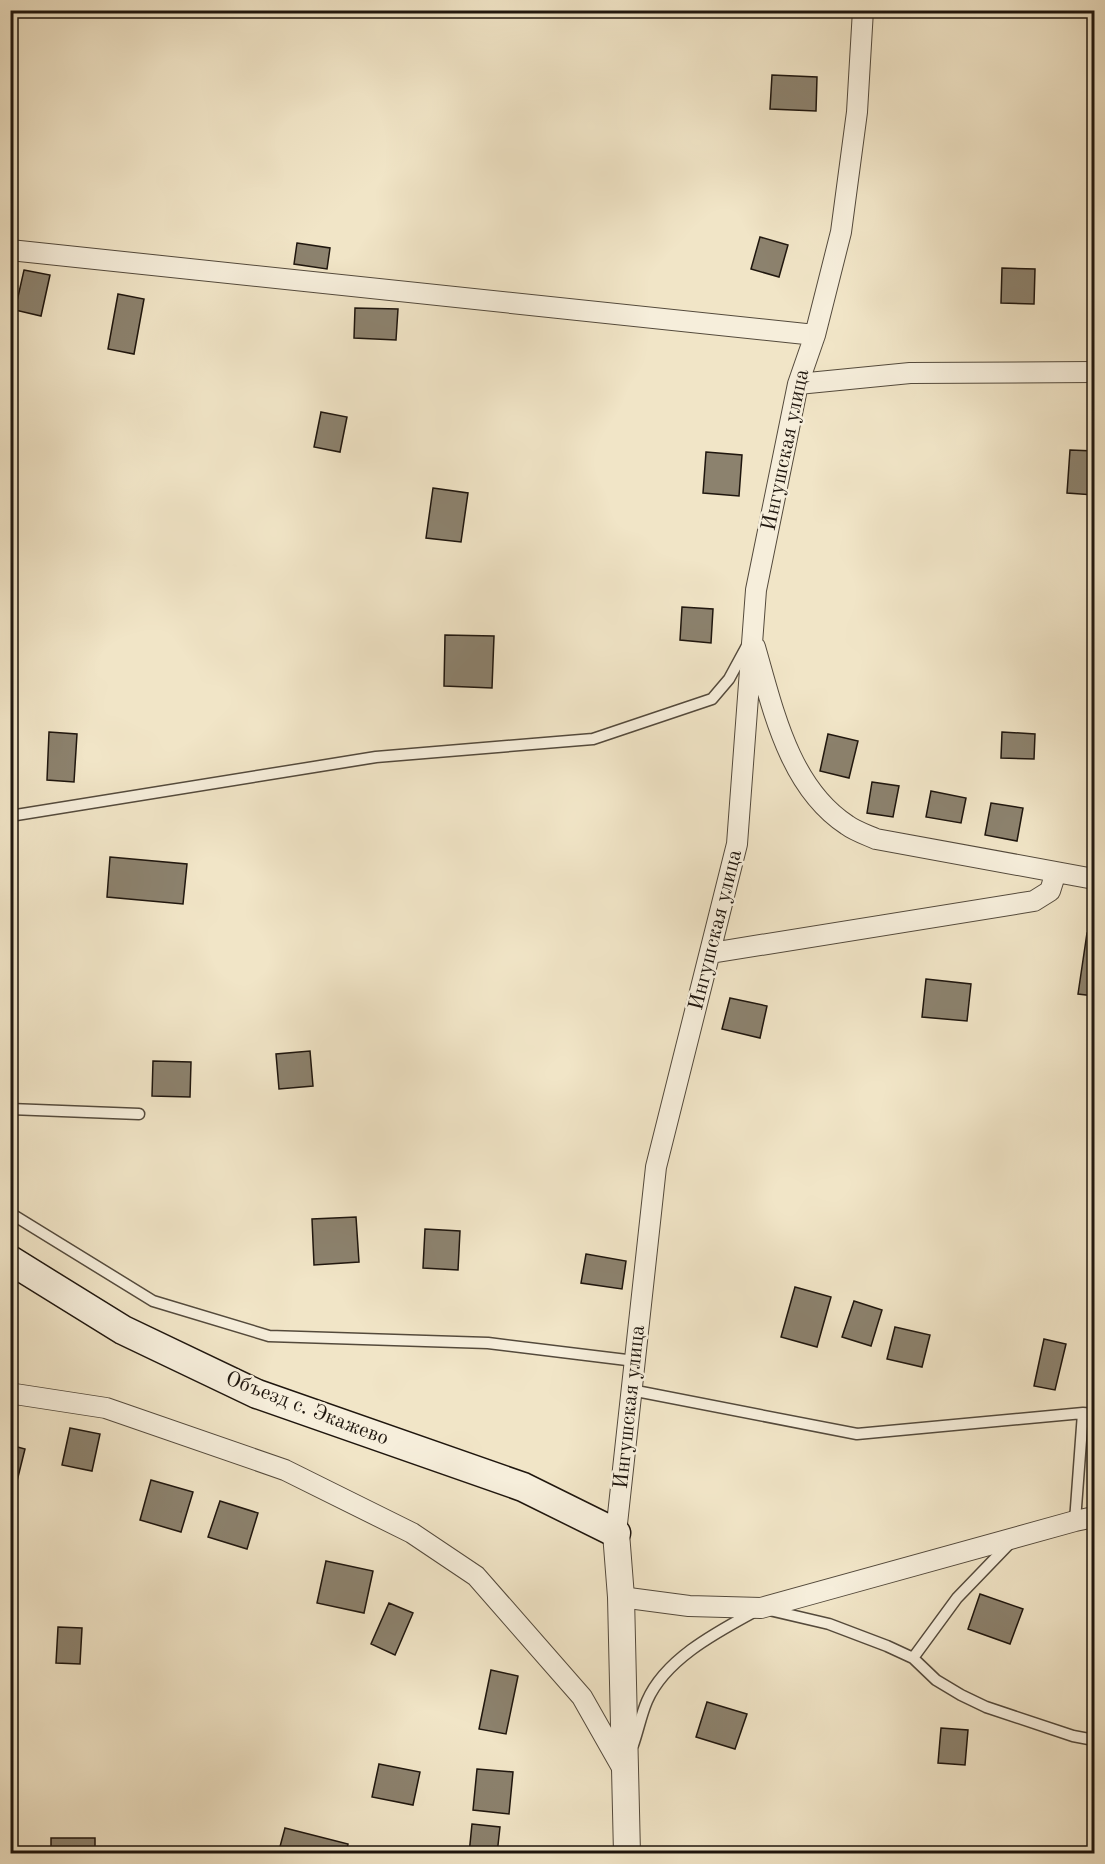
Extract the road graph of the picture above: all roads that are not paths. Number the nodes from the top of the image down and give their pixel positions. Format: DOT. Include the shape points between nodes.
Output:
graph roads {
  1 [pos="863,10"];
  2 [pos="10,249"];
  3 [pos="815,335"];
  4 [pos="1095,372"];
  5 [pos="798,384"];
  6 [pos="752,636"];
  7 [pos="10,816"];
  8 [pos="1056,872"];
  9 [pos="1095,879"];
  10 [pos="711,953"];
  11 [pos="10,1109"];
  12 [pos="139,1114"];
  13 [pos="10,1213"];
  14 [pos="10,1260"];
  15 [pos="635,1361"];
  16 [pos="631,1390"];
  17 [pos="10,1396"];
  18 [pos="1083,1413"];
  19 [pos="1095,1414"];
  20 [pos="1085,1519"];
  21 [pos="616,1533"];
  22 [pos="1016,1537"];
  23 [pos="621,1597"];
  24 [pos="761,1608"];
  25 [pos="913,1658"];
  26 [pos="1095,1740"];
  27 [pos="624,1771"];
  28 [pos="627,1854"];
  1 -- 3 [label="street, Ингушская улица" via="857,112 841,232"];
  2 -- 3 [label="street"];
  3 -- 5 [label="street, Ингушская улица"];
  4 -- 5 [label="street" via="910,373"];
  5 -- 6 [label="street, Ингушская улица" via="756,590"];
  6 -- 7 [label="lane" via="729,679 712,699 593,739 376,757"];
  6 -- 8 [label="street" via="777,723 810,789 827,810 848,826 876,839"];
  6 -- 10 [label="street, Ингушская улица" via="737,844"];
  8 -- 9 [label="street"];
  8 -- 10 [label="street" via="1050,891 1034,901"];
  10 -- 15 [label="street, Ингушская улица" via="656,1167"];
  11 -- 12 [label="lane"];
  13 -- 15 [label="lane" via="153,1300 269,1335 488,1343"];
  14 -- 21 [label="main road, Объезд с. Экажево" via="123,1330 257,1394 523,1487"];
  15 -- 16 [label="street, Ингушская улица"];
  16 -- 18 [label="lane" via="857,1434"];
  16 -- 21 [label="street, Ингушская улица"];
  17 -- 27 [label="street" via="106,1408 285,1470 412,1533 476,1576 582,1696"];
  18 -- 19 [label="lane"];
  18 -- 20 [label="lane"];
  20 -- 22 [label="street"];
  21 -- 23 [label="street, Ингушская улица"];
  22 -- 24 [label="street"];
  22 -- 25 [label="lane" via="957,1598"];
  23 -- 24 [label="street" via="689,1606"];
  23 -- 27 [label="street, Ингушская улица"];
  24 -- 25 [label="lane" via="829,1624"];
  24 -- 27 [label="lane" via="712,1635 665,1675 648,1699"];
  25 -- 26 [label="lane" via="936,1680 986,1707"];
  27 -- 28 [label="street, Ингушская улица"];
}
